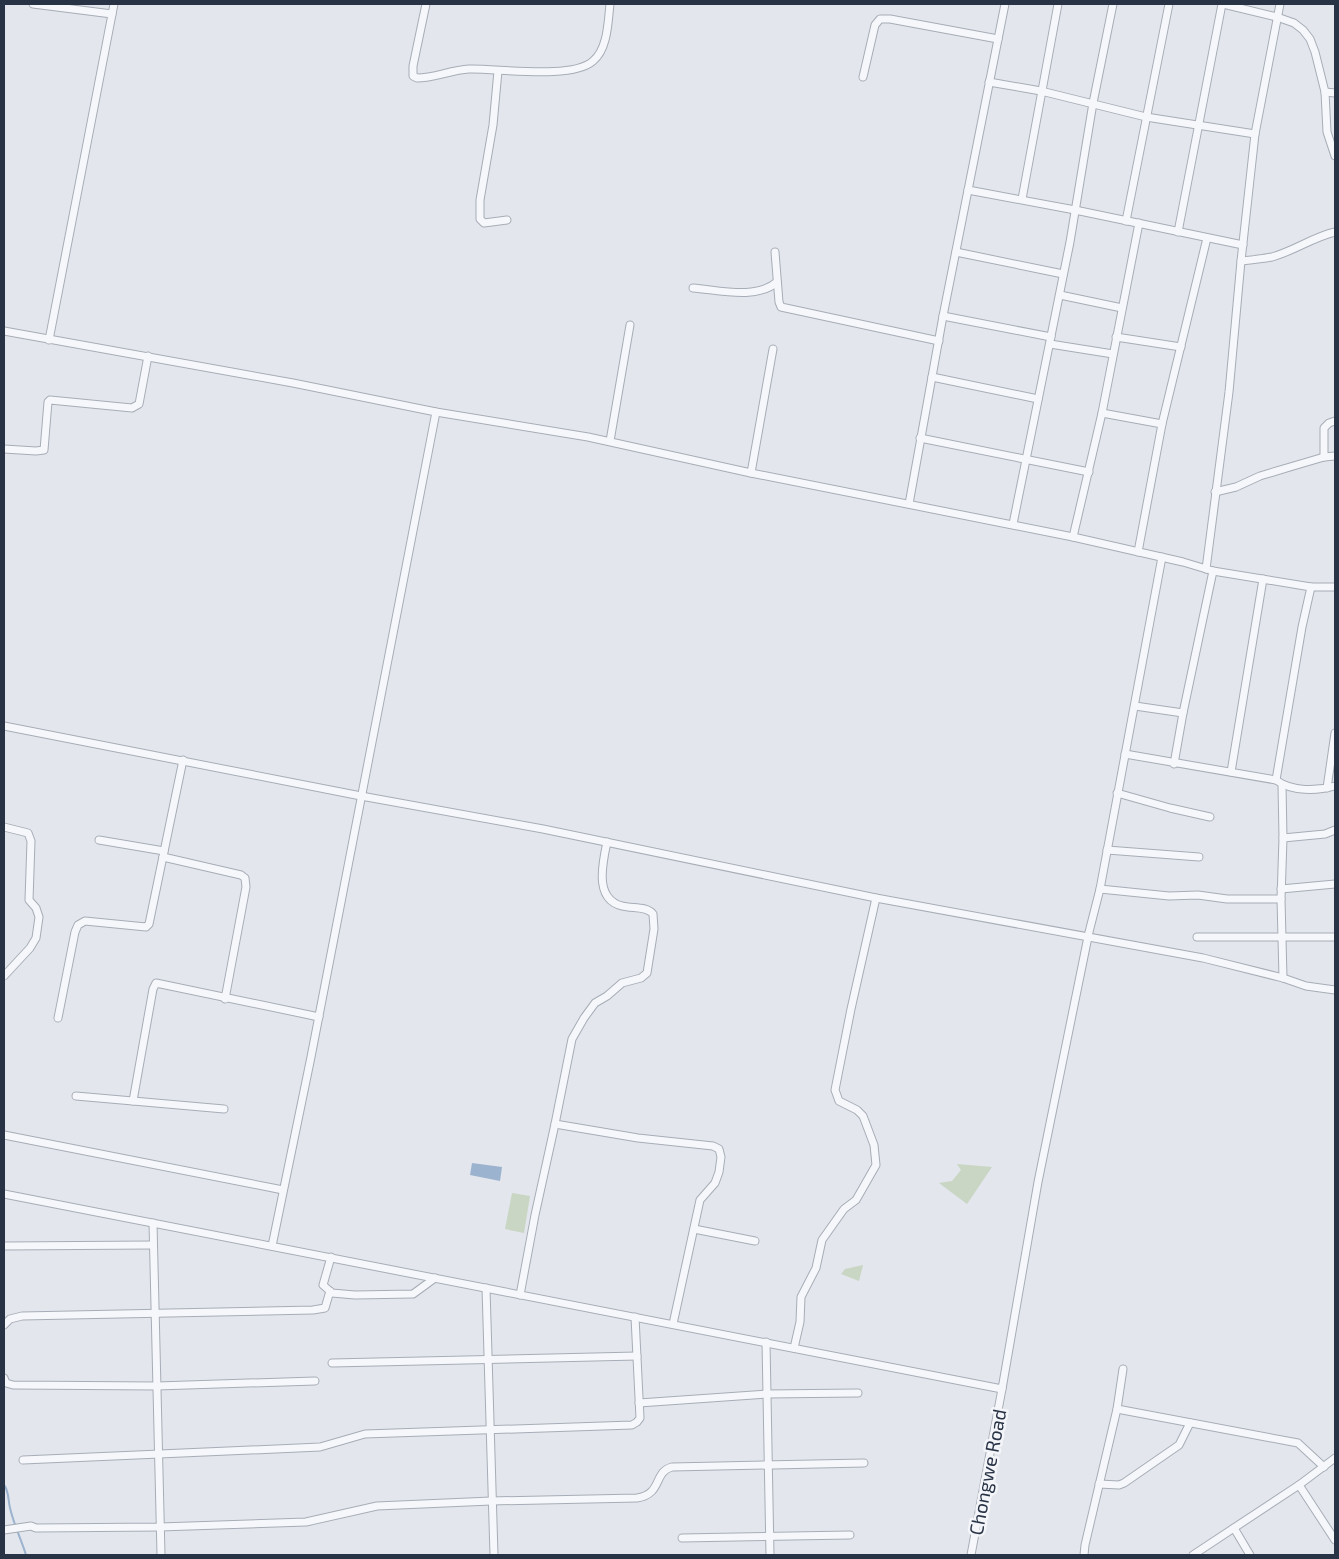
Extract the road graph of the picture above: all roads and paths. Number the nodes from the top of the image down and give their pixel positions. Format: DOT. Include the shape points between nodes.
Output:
graph roads {
  1 [pos="33,4"];
  2 [pos="114,4"];
  3 [pos="426,4"];
  4 [pos="610,4"];
  5 [pos="1004,4"];
  6 [pos="1058,4"];
  7 [pos="1114,4"];
  8 [pos="1170,4"];
  9 [pos="1222,4"];
  10 [pos="1280,4"];
  11 [pos="54,5"];
  12 [pos="112,14"];
  13 [pos="1277,17"];
  14 [pos="998,39"];
  15 [pos="498,71"];
  16 [pos="863,77"];
  17 [pos="989,82"];
  18 [pos="1041,91"];
  19 [pos="1325,92"];
  20 [pos="1335,93"];
  21 [pos="1093,103"];
  22 [pos="1146,116"];
  23 [pos="1198,126"];
  24 [pos="1255,134"];
  25 [pos="1335,156"];
  26 [pos="968,190"];
  27 [pos="1022,199"];
  28 [pos="1075,210"];
  29 [pos="507,220"];
  30 [pos="1126,221"];
  31 [pos="1139,224"];
  32 [pos="1178,232"];
  33 [pos="1335,232"];
  34 [pos="1207,238"];
  35 [pos="1243,245"];
  36 [pos="774,252"];
  37 [pos="956,252"];
  38 [pos="1241,261"];
  39 [pos="1063,274"];
  40 [pos="777,282"];
  41 [pos="693,288"];
  42 [pos="1060,295"];
  43 [pos="1122,308"];
  44 [pos="943,316"];
  45 [pos="630,325"];
  46 [pos="4,331"];
  47 [pos="1116,337"];
  48 [pos="48,340"];
  49 [pos="1051,340"];
  50 [pos="939,341"];
  51 [pos="1181,346"];
  52 [pos="774,349"];
  53 [pos="1113,354"];
  54 [pos="148,356"];
  55 [pos="932,378"];
  56 [pos="1038,399"];
  57 [pos="436,412"];
  58 [pos="1102,412"];
  59 [pos="1335,421"];
  60 [pos="1162,424"];
  61 [pos="920,438"];
  62 [pos="610,441"];
  63 [pos="4,449"];
  64 [pos="1335,456"];
  65 [pos="1324,457"];
  66 [pos="1027,458"];
  67 [pos="1089,472"];
  68 [pos="751,473"];
  69 [pos="1215,492"];
  70 [pos="909,504"];
  71 [pos="1013,524"];
  72 [pos="1073,537"];
  73 [pos="1138,552"];
  74 [pos="1162,557"];
  75 [pos="1209,570"];
  76 [pos="1263,580"];
  77 [pos="1311,587"];
  78 [pos="1335,587"];
  79 [pos="1134,706"];
  80 [pos="1183,713"];
  81 [pos="4,726"];
  82 [pos="1335,733"];
  83 [pos="1125,754"];
  84 [pos="182,760"];
  85 [pos="1174,764"];
  86 [pos="1231,772"];
  87 [pos="1279,783"];
  88 [pos="1335,786"];
  89 [pos="1327,788"];
  90 [pos="1117,794"];
  91 [pos="361,796"];
  92 [pos="1210,816"];
  93 [pos="4,827"];
  94 [pos="1335,830"];
  95 [pos="1283,838"];
  96 [pos="99,840"];
  97 [pos="607,842"];
  98 [pos="1107,850"];
  99 [pos="163,854"];
  100 [pos="1199,857"];
  101 [pos="1335,884"];
  102 [pos="1281,888"];
  103 [pos="1100,889"];
  104 [pos="876,898"];
  105 [pos="1281,899"];
  106 [pos="1088,937"];
  107 [pos="1197,937"];
  108 [pos="1282,937"];
  109 [pos="1335,937"];
  110 [pos="4,976"];
  111 [pos="1283,978"];
  112 [pos="1335,990"];
  113 [pos="225,999"];
  114 [pos="319,1017"];
  115 [pos="58,1018"];
  116 [pos="76,1096"];
  117 [pos="133,1101"];
  118 [pos="224,1109"];
  119 [pos="555,1124"];
  120 [pos="4,1135"];
  121 [pos="284,1190"];
  122 [pos="4,1194"];
  123 [pos="153,1223"];
  124 [pos="694,1229"];
  125 [pos="755,1241"];
  126 [pos="153,1245"];
  127 [pos="4,1246"];
  128 [pos="272,1246"];
  129 [pos="331,1257"];
  130 [pos="435,1278"];
  131 [pos="486,1288"];
  132 [pos="330,1291"];
  133 [pos="520,1295"];
  134 [pos="155,1314"];
  135 [pos="636,1317"];
  136 [pos="673,1324"];
  137 [pos="4,1325"];
  138 [pos="766,1342"];
  139 [pos="794,1348"];
  140 [pos="637,1356"];
  141 [pos="489,1359"];
  142 [pos="332,1362"];
  143 [pos="1123,1369"];
  144 [pos="4,1378"];
  145 [pos="315,1381"];
  146 [pos="157,1386"];
  147 [pos="1002,1389"];
  148 [pos="858,1393"];
  149 [pos="767,1394"];
  150 [pos="639,1403"];
  151 [pos="1117,1409"];
  152 [pos="1190,1423"];
  153 [pos="490,1429"];
  154 [pos="157,1454"];
  155 [pos="1335,1458"];
  156 [pos="23,1460"];
  157 [pos="864,1463"];
  158 [pos="768,1464"];
  159 [pos="1324,1466"];
  160 [pos="1099,1484"];
  161 [pos="1298,1485"];
  162 [pos="491,1501"];
  163 [pos="160,1527"];
  164 [pos="1234,1528"];
  165 [pos="4,1530"];
  166 [pos="850,1535"];
  167 [pos="769,1536"];
  168 [pos="682,1538"];
  169 [pos="1335,1540"];
  170 [pos="161,1555"];
  171 [pos="494,1555"];
  172 [pos="770,1555"];
  173 [pos="971,1555"];
  174 [pos="1084,1555"];
  175 [pos="1193,1555"];
  176 [pos="1250,1555"];
  1 -- 11 [label="street"];
  2 -- 12 [label="street"];
  3 -- 15 [label="street" via="413,76 422,78 470,69"];
  4 -- 15 [label="street" via="603,47 592,63 557,71"];
  5 -- 14 [label="street"];
  6 -- 18 [label="street"];
  7 -- 21 [label="street"];
  8 -- 22 [label="street"];
  9 -- 13 [label="street"];
  9 -- 23 [label="street"];
  10 -- 13 [label="street"];
  11 -- 12 [label="street"];
  12 -- 48 [label="street"];
  13 -- 19 [label="street" via="1294,23 1310,39"];
  13 -- 24 [label="street"];
  14 -- 16 [label="street" via="880,19 875,25"];
  14 -- 17 [label="street"];
  15 -- 29 [label="street" via="480,219 484,223"];
  17 -- 18 [label="street"];
  17 -- 26 [label="street"];
  18 -- 21 [label="street"];
  18 -- 27 [label="street"];
  19 -- 20 [label="street"];
  19 -- 25 [label="street" via="1326,132"];
  21 -- 22 [label="street"];
  21 -- 28 [label="street"];
  22 -- 23 [label="street"];
  22 -- 30 [label="street"];
  23 -- 24 [label="street"];
  23 -- 32 [label="street"];
  24 -- 35 [label="street"];
  26 -- 27 [label="street"];
  26 -- 37 [label="street"];
  27 -- 28 [label="street"];
  28 -- 30 [label="street"];
  28 -- 39 [label="street"];
  30 -- 31 [label="street"];
  31 -- 32 [label="street"];
  31 -- 43 [label="street"];
  32 -- 34 [label="street"];
  33 -- 38 [label="street" via="1320,235 1274,256"];
  34 -- 35 [label="street"];
  34 -- 51 [label="street"];
  35 -- 38 [label="street"];
  36 -- 40 [label="street"];
  37 -- 39 [label="street"];
  37 -- 44 [label="street"];
  38 -- 69 [label="street"];
  39 -- 42 [label="street"];
  40 -- 41 [label="street" via="752,292"];
  40 -- 50 [label="street" via="779,302 787,310"];
  42 -- 43 [label="street"];
  42 -- 49 [label="street"];
  43 -- 47 [label="street"];
  44 -- 49 [label="street"];
  44 -- 50 [label="street"];
  45 -- 62 [label="street"];
  46 -- 48 [label="street"];
  47 -- 51 [label="street"];
  47 -- 53 [label="street"];
  48 -- 54 [label="street"];
  49 -- 53 [label="street"];
  49 -- 56 [label="street"];
  50 -- 55 [label="street"];
  51 -- 60 [label="street"];
  52 -- 68 [label="street"];
  53 -- 58 [label="street"];
  54 -- 57 [label="street"];
  54 -- 63 [label="street" via="139,404 135,407 50,400 44,450"];
  55 -- 56 [label="street"];
  55 -- 61 [label="street"];
  56 -- 66 [label="street"];
  57 -- 62 [label="street"];
  57 -- 91 [label="street"];
  58 -- 60 [label="street"];
  58 -- 67 [label="street"];
  59 -- 65 [label="street" via="1324,428"];
  60 -- 73 [label="street"];
  61 -- 66 [label="street"];
  61 -- 70 [label="street"];
  62 -- 68 [label="street"];
  64 -- 65 [label="street"];
  65 -- 69 [label="street"];
  66 -- 67 [label="street"];
  66 -- 71 [label="street"];
  67 -- 72 [label="street"];
  68 -- 70 [label="street"];
  69 -- 75 [label="street"];
  70 -- 71 [label="street"];
  71 -- 72 [label="street"];
  72 -- 73 [label="street"];
  73 -- 74 [label="street"];
  74 -- 75 [label="street"];
  74 -- 79 [label="street, Chongwe Road"];
  75 -- 76 [label="street"];
  75 -- 80 [label="street"];
  76 -- 77 [label="street"];
  76 -- 86 [label="street"];
  77 -- 78 [label="street"];
  77 -- 87 [label="street"];
  79 -- 80 [label="street"];
  79 -- 83 [label="street, Chongwe Road"];
  80 -- 85 [label="street"];
  81 -- 84 [label="street"];
  82 -- 89 [label="street"];
  83 -- 85 [label="street"];
  83 -- 90 [label="street, Chongwe Road"];
  84 -- 91 [label="street"];
  84 -- 99 [label="street"];
  85 -- 86 [label="street"];
  86 -- 87 [label="street"];
  87 -- 89 [label="street" via="1306,790"];
  87 -- 95 [label="street"];
  88 -- 89 [label="street"];
  90 -- 92 [label="street"];
  90 -- 98 [label="street, Chongwe Road"];
  91 -- 97 [label="street"];
  91 -- 114 [label="street"];
  93 -- 110 [label="street" via="28,833 31,841 29,900 39,917 34,943"];
  94 -- 95 [label="street"];
  95 -- 102 [label="street"];
  96 -- 99 [label="street"];
  97 -- 104 [label="street"];
  97 -- 119 [label="street" via="601,871 608,898 620,905 649,910 653,914 648,971 641,978 619,985 595,1002 579,1025 570,1047"];
  98 -- 100 [label="street"];
  98 -- 103 [label="street, Chongwe Road"];
  99 -- 113 [label="street" via="245,878"];
  99 -- 115 [label="street" via="146,927 85,921 78,925"];
  101 -- 102 [label="street"];
  102 -- 105 [label="street"];
  103 -- 105 [label="street" via="1168,896"];
  103 -- 106 [label="street, Chongwe Road"];
  104 -- 106 [label="street"];
  104 -- 139 [label="street" via="835,1090 839,1100 863,1116 874,1145 876,1165 856,1200 844,1209 822,1240 816,1268 802,1297"];
  105 -- 108 [label="street"];
  106 -- 111 [label="street" via="1203,958"];
  106 -- 147 [label="street, Chongwe Road" via="1038,1182"];
  107 -- 108 [label="street"];
  108 -- 109 [label="street"];
  108 -- 111 [label="street"];
  111 -- 112 [label="street" via="1306,986"];
  113 -- 114 [label="street"];
  113 -- 117 [label="street" via="157,983 154,985"];
  114 -- 121 [label="street"];
  116 -- 117 [label="street"];
  117 -- 118 [label="street"];
  119 -- 124 [label="street" via="717,1147 721,1152 719,1172 712,1187 702,1196"];
  119 -- 133 [label="street"];
  120 -- 121 [label="street"];
  121 -- 128 [label="street"];
  122 -- 123 [label="street"];
  123 -- 126 [label="street"];
  123 -- 128 [label="street"];
  124 -- 125 [label="street"];
  124 -- 136 [label="street"];
  126 -- 127 [label="street"];
  126 -- 134 [label="street"];
  128 -- 129 [label="street"];
  129 -- 130 [label="street"];
  129 -- 132 [label="street" via="324,1285"];
  130 -- 131 [label="street"];
  130 -- 132 [label="street" via="413,1294"];
  131 -- 133 [label="street"];
  131 -- 141 [label="street"];
  132 -- 134 [label="street" via="325,1308 313,1310"];
  133 -- 135 [label="street"];
  134 -- 137 [label="street" via="22,1316"];
  134 -- 146 [label="street"];
  135 -- 136 [label="street"];
  135 -- 140 [label="street"];
  136 -- 138 [label="street"];
  138 -- 139 [label="street"];
  138 -- 149 [label="street"];
  139 -- 147 [label="street"];
  140 -- 141 [label="street"];
  140 -- 150 [label="street"];
  141 -- 142 [label="street"];
  141 -- 153 [label="street"];
  143 -- 151 [label="street"];
  144 -- 146 [label="street" via="6,1383 13,1385"];
  145 -- 146 [label="street"];
  146 -- 154 [label="street"];
  147 -- 173 [label="street, Chongwe Road"];
  148 -- 149 [label="street"];
  149 -- 150 [label="street"];
  149 -- 158 [label="street"];
  150 -- 153 [label="street" via="639,1420 632,1425"];
  151 -- 152 [label="street"];
  151 -- 160 [label="street"];
  152 -- 159 [label="street" via="1298,1443"];
  152 -- 160 [label="street" via="1179,1445 1124,1483"];
  153 -- 154 [label="street" via="366,1434 320,1448"];
  153 -- 162 [label="street"];
  154 -- 156 [label="street"];
  154 -- 163 [label="street"];
  155 -- 159 [label="street"];
  157 -- 158 [label="street"];
  158 -- 162 [label="street" via="668,1468 650,1494 637,1498"];
  158 -- 167 [label="street"];
  159 -- 161 [label="street"];
  160 -- 174 [label="street"];
  161 -- 164 [label="street"];
  161 -- 169 [label="street"];
  162 -- 163 [label="street" via="377,1506 306,1522"];
  162 -- 171 [label="street"];
  163 -- 165 [label="street" via="31,1526"];
  163 -- 170 [label="street"];
  164 -- 175 [label="street"];
  164 -- 176 [label="street"];
  166 -- 167 [label="street"];
  167 -- 168 [label="street"];
  167 -- 172 [label="street"];
}
